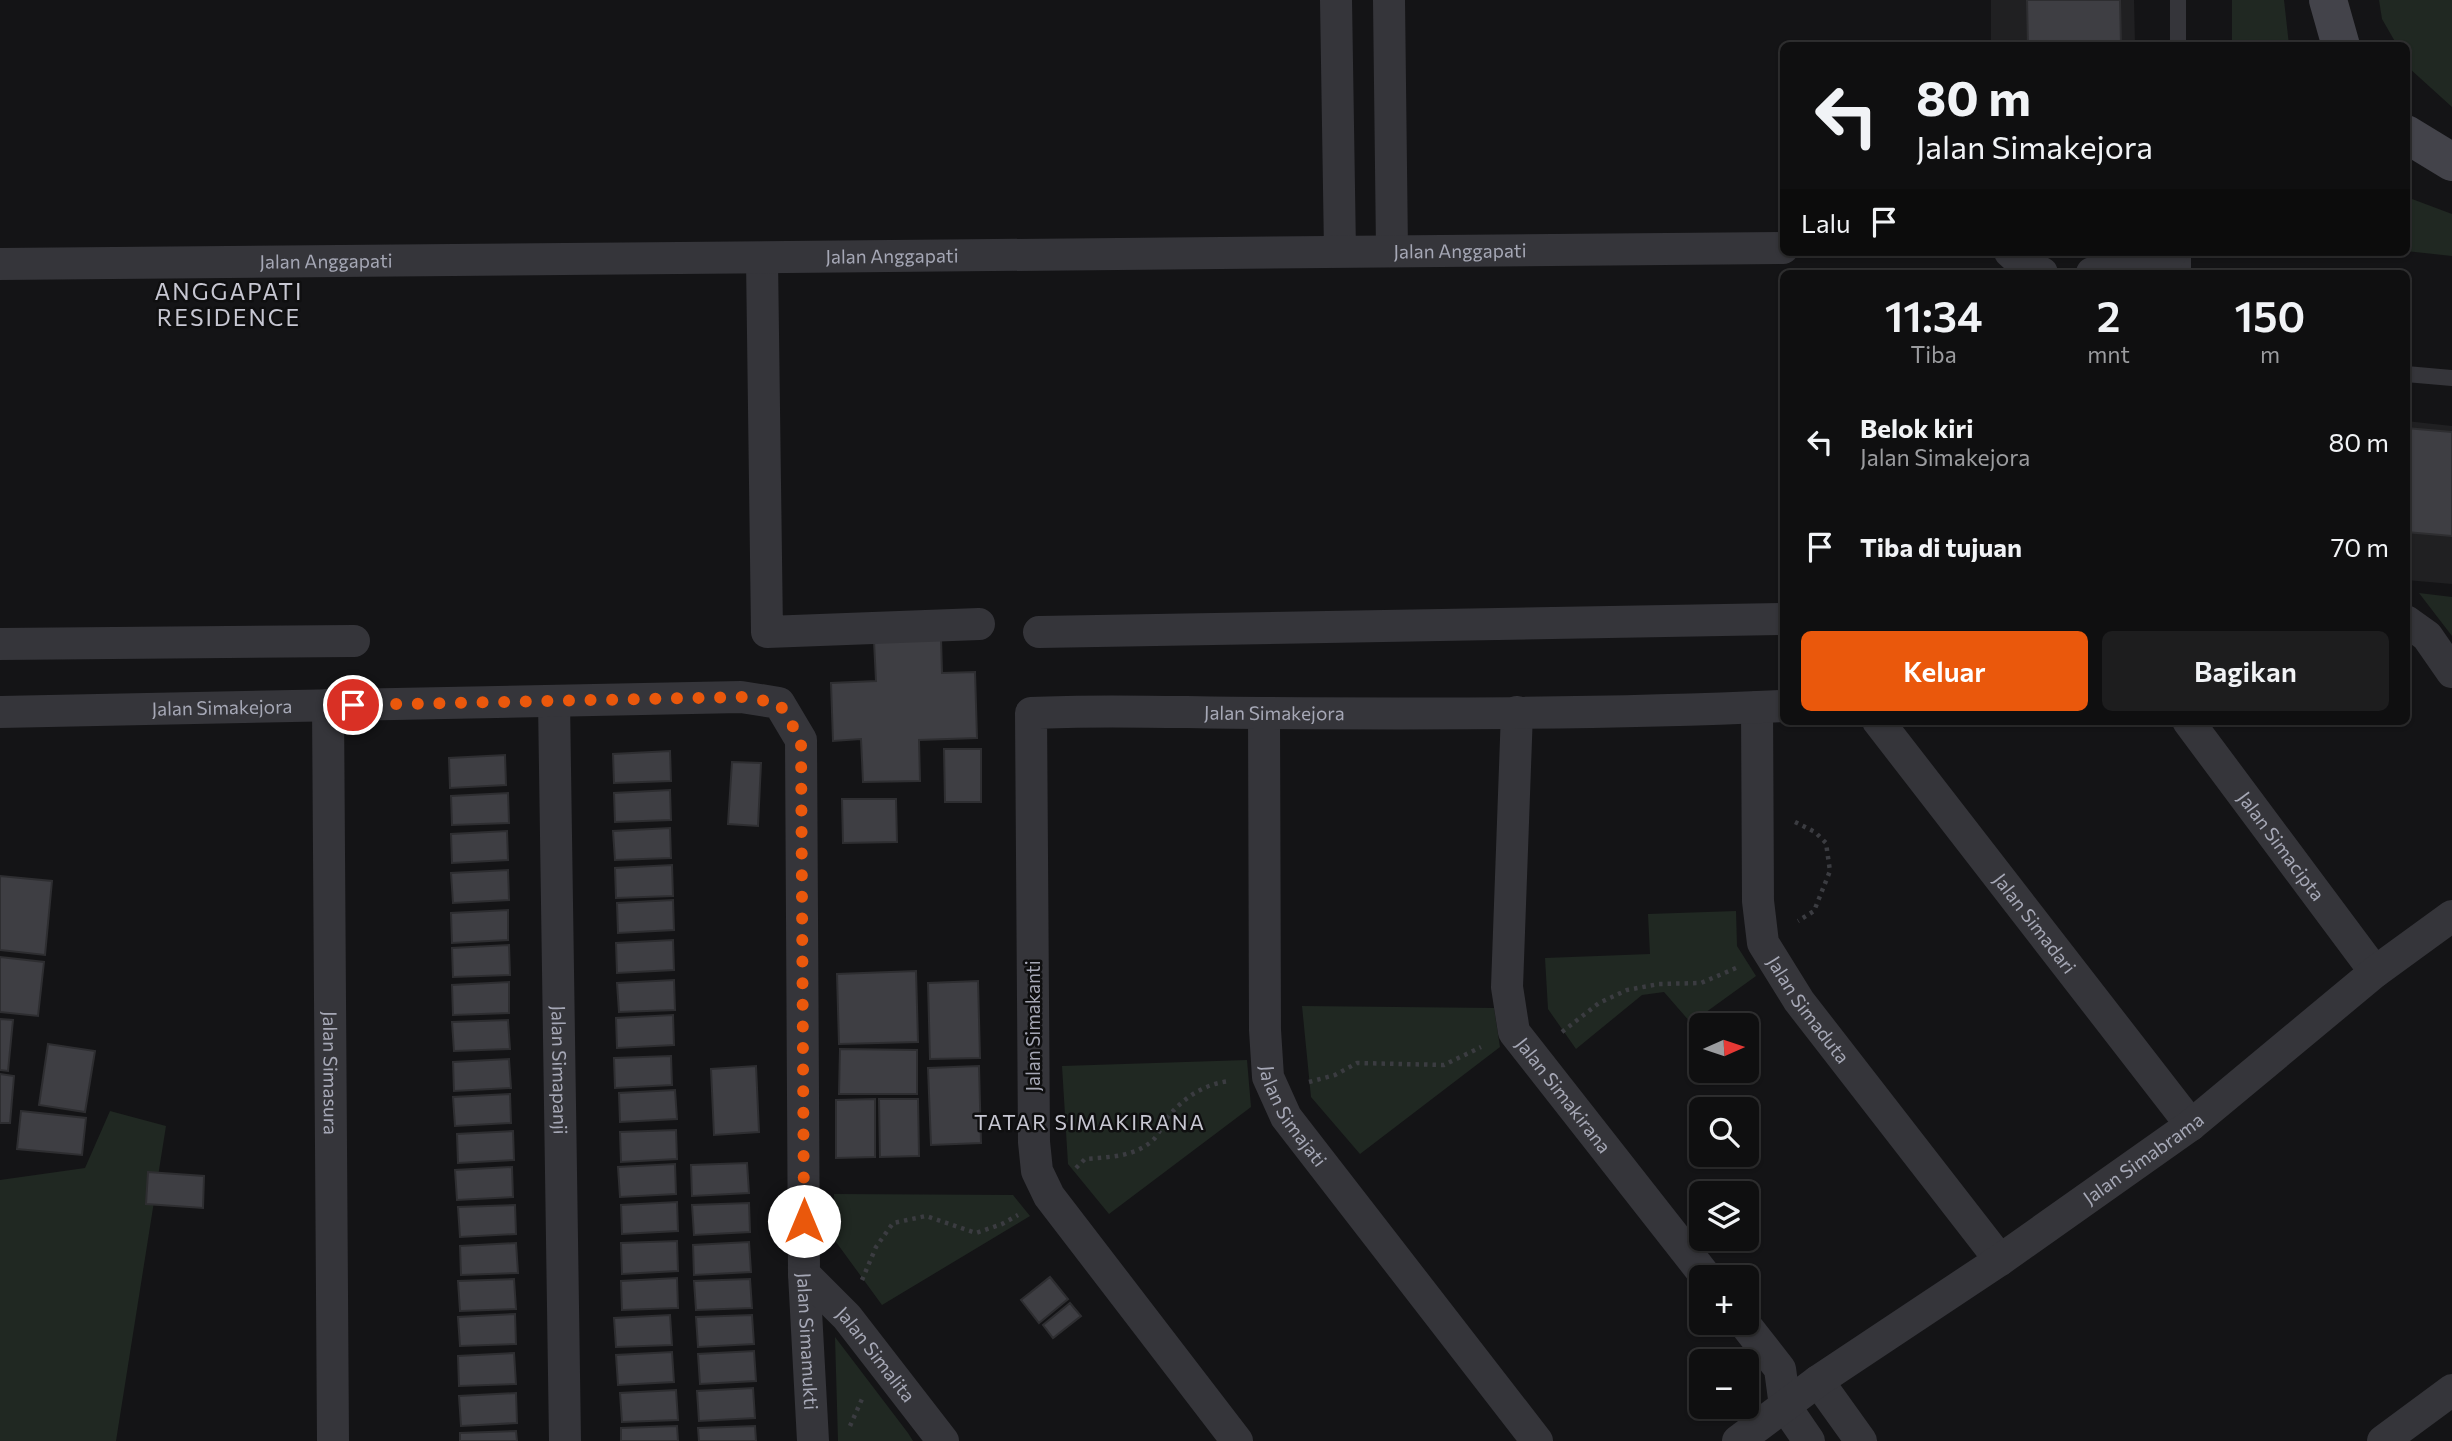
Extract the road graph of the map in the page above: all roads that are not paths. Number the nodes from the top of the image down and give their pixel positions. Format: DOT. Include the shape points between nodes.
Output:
graph roads {
  1 [pos="1336,0"];
  2 [pos="1389,0"];
  3 [pos="2178,0"];
  4 [pos="2328,0"];
  5 [pos="2178,42"];
  6 [pos="2340,42"];
  7 [pos="2410,136"];
  8 [pos="2452,162"];
  9 [pos="1780,248"];
  10 [pos="1392,250"];
  11 [pos="1340,251"];
  12 [pos="2014,256"];
  13 [pos="2169,256"];
  14 [pos="762,259"];
  15 [pos="0,264"];
  16 [pos="2036,270"];
  17 [pos="2152,270"];
  18 [pos="2410,373"];
  19 [pos="2452,378"];
  20 [pos="1780,619"];
  21 [pos="979,624"];
  22 [pos="2410,624"];
  23 [pos="1039,632"];
  24 [pos="354,641"];
  25 [pos="0,644"];
  26 [pos="2452,672"];
  27 [pos="554,701"];
  28 [pos="779,703"];
  29 [pos="328,705"];
  30 [pos="1770,707"];
  31 [pos="0,712"];
  32 [pos="1517,712"];
  33 [pos="1031,713"];
  34 [pos="1264,713"];
  35 [pos="1881,725"];
  36 [pos="2191,725"];
  37 [pos="2452,916"];
  38 [pos="2375,972"];
  39 [pos="2191,1125"];
  40 [pos="2000,1261"];
  41 [pos="1697,1265"];
  42 [pos="804,1274"];
  43 [pos="1753,1335"];
  44 [pos="1780,1369"];
  45 [pos="1818,1381"];
  46 [pos="2452,1390"];
  47 [pos="1785,1406"];
  48 [pos="333,1441"];
  49 [pos="565,1441"];
  50 [pos="813,1441"];
  51 [pos="943,1441"];
  52 [pos="1237,1441"];
  53 [pos="1537,1441"];
  54 [pos="1738,1441"];
  55 [pos="1809,1441"];
  56 [pos="1861,1441"];
  57 [pos="2383,1441"];
  1 -- 11 [label="street"];
  2 -- 10 [label="street"];
  3 -- 5 [label="lane"];
  4 -- 6 [label="main road"];
  7 -- 8 [label="main road"];
  9 -- 10 [label="street, Jalan Anggapati"];
  10 -- 11 [label="street, Jalan Anggapati"];
  11 -- 14 [label="street, Jalan Anggapati"];
  12 -- 16 [label="street"];
  13 -- 17 [label="street"];
  14 -- 15 [label="street, Jalan Anggapati"];
  14 -- 21 [label="street" via="767,632"];
  18 -- 19 [label="lane"];
  20 -- 23 [label="street"];
  22 -- 26 [label="street" via="2427,636"];
  24 -- 25 [label="street"];
  27 -- 28 [label="street, Jalan Simakejora" via="741,697"];
  27 -- 29 [label="street, Jalan Simakejora"];
  27 -- 49 [label="street, Jalan Simapanji"];
  28 -- 42 [label="street, Jalan Simamukti" via="801,740"];
  29 -- 31 [label="street, Jalan Simakejora"];
  29 -- 48 [label="street, Jalan Simasura"];
  30 -- 32 [label="street, Jalan Simakejora"];
  30 -- 40 [label="street, Jalan Simaduta" via="1757,802 1763,943 1800,1001"];
  32 -- 34 [label="street, Jalan Simakejora"];
  32 -- 41 [label="street, Jalan Simakirana" via="1507,987 1522,1044"];
  33 -- 34 [label="street, Jalan Simakejora"];
  33 -- 52 [label="street, Jalan Simakanti" via="1037,1171 1049,1196"];
  34 -- 53 [label="street, Jalan Simajati" via="1268,1077 1286,1117"];
  35 -- 39 [label="street, Jalan Simadari"];
  36 -- 38 [label="street, Jalan Simacipta"];
  37 -- 38 [label="street, Jalan Simabrama"];
  38 -- 39 [label="street, Jalan Simabrama"];
  39 -- 40 [label="street, Jalan Simabrama"];
  40 -- 45 [label="street, Jalan Simabrama"];
  42 -- 50 [label="street, Jalan Simamukti"];
  42 -- 51 [label="street, Jalan Simalita" via="847,1317"];
  43 -- 44 [label="street"];
  44 -- 45 [label="street"];
  44 -- 47 [label="street"];
  45 -- 47 [label="street, Jalan Simabrama"];
  45 -- 56 [label="street"];
  46 -- 57 [label="street"];
  47 -- 54 [label="street, Jalan Simabrama"];
  47 -- 55 [label="street"];
}
